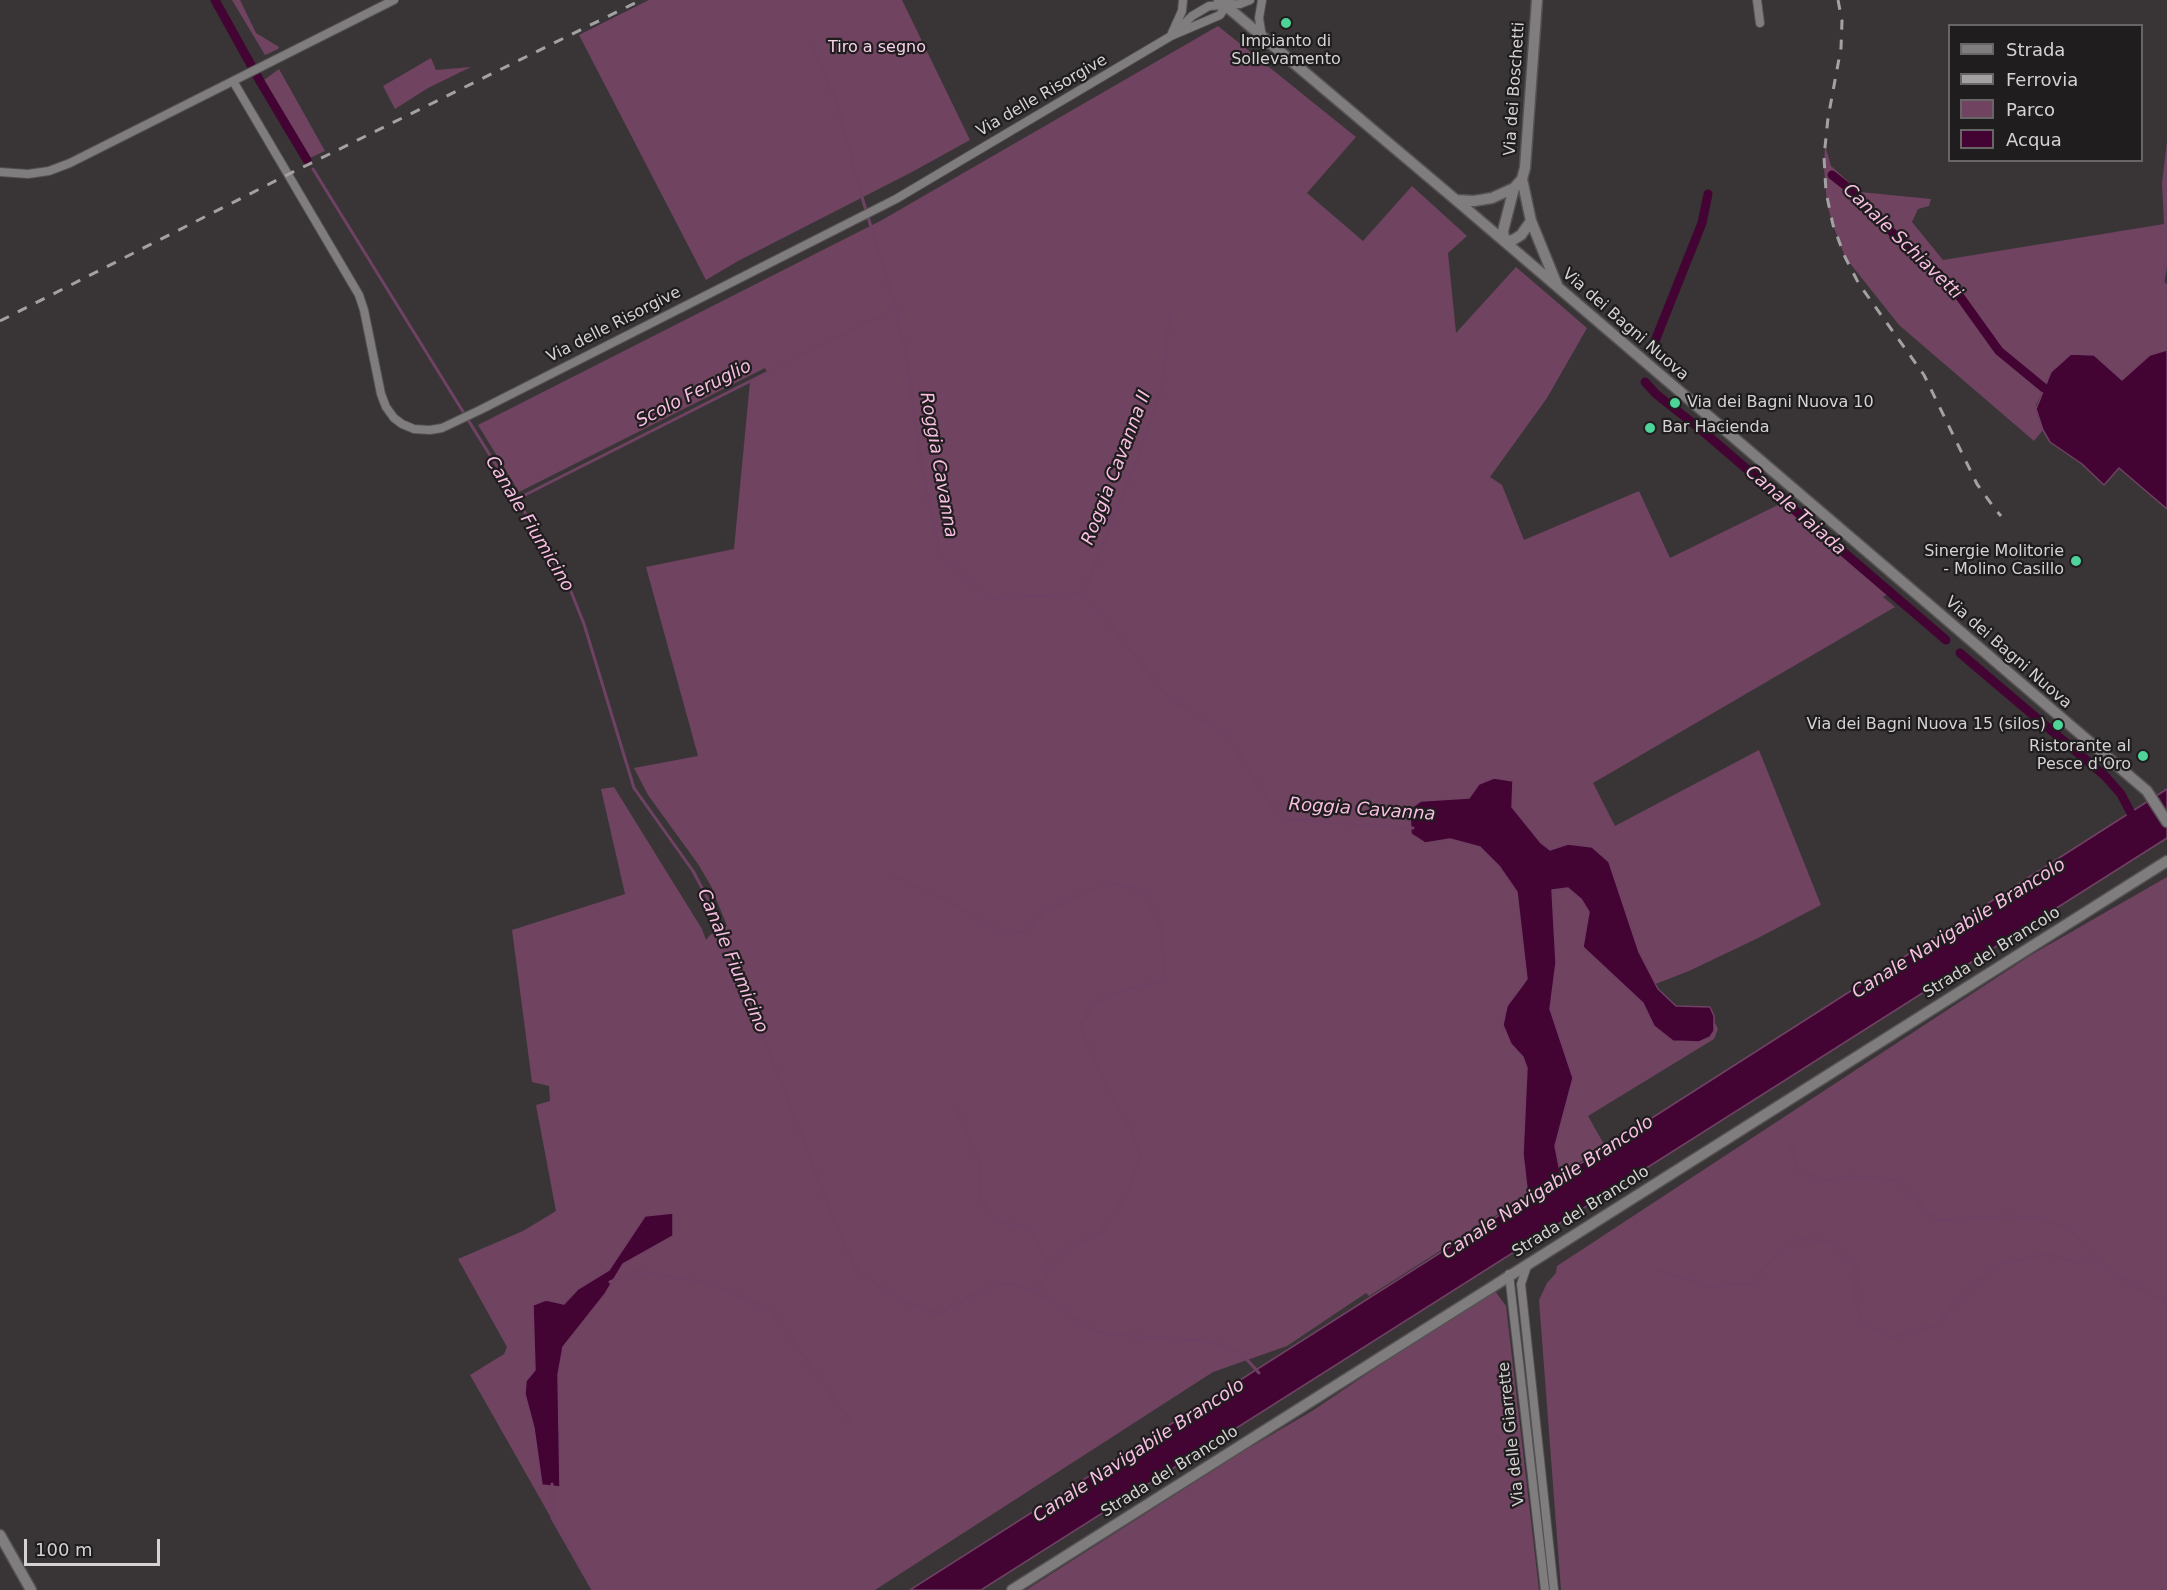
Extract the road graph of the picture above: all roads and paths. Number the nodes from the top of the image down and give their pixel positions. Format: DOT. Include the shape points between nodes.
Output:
graph roads {
  1 [pos="394,0"];
  2 [pos="1183,0"];
  3 [pos="1250,0"];
  4 [pos="1262,0"];
  5 [pos="1537,0"];
  6 [pos="1757,0"];
  7 [pos="1225,2"];
  8 [pos="1760,23"];
  9 [pos="1171,36"];
  10 [pos="1262,37"];
  11 [pos="233,81"];
  12 [pos="0,172"];
  13 [pos="1518,183"];
  14 [pos="1456,200"];
  15 [pos="1531,221"];
  16 [pos="1504,241"];
  17 [pos="1558,288"];
  18 [pos="2167,822"];
  19 [pos="2167,861"];
  20 [pos="1524,1265"];
  21 [pos="1509,1274"];
  22 [pos="1497,1282"];
  23 [pos="1511,1290"];
  24 [pos="0,1535"];
  25 [pos="31,1590"];
  26 [pos="1012,1590"];
  27 [pos="1545,1590"];
  28 [pos="1554,1590"];
  1 -- 11 [label="street"];
  2 -- 9 [label="street"];
  3 -- 7 [label="street, Via delle Risorgive" via="1240,4"];
  4 -- 10 [label="street"];
  5 -- 13 [label="street, Via dei Boschetti" via="1525,168"];
  6 -- 8 [label="street"];
  7 -- 9 [label="street, Via delle Risorgive" via="1192,16"];
  7 -- 10 [label="street, Via dei Bagni Nuova"];
  9 -- 11 [label="street, Via delle Risorgive" via="849,224 480,410 430,430 402,424 390,412 381,394 359,295"];
  10 -- 14 [label="street, Via dei Bagni Nuova"];
  11 -- 12 [label="street" via="50,171"];
  13 -- 14 [label="street" via="1492,198"];
  13 -- 15 [label="street, Via dei Boschetti"];
  13 -- 16 [label="street, Via dei Boschetti" via="1503,231"];
  14 -- 16 [label="street, Via dei Bagni Nuova"];
  15 -- 16 [label="street" via="1521,235"];
  15 -- 17 [label="street, Via dei Boschetti"];
  16 -- 17 [label="street, Via dei Bagni Nuova"];
  17 -- 18 [label="street, Via dei Bagni Nuova" via="2146,791"];
  19 -- 20 [label="street, Strada del Brancolo"];
  20 -- 21 [label="street, Strada del Brancolo"];
  20 -- 28 [label="street, Via delle Giarrette" via="1521,1284"];
  21 -- 22 [label="street, Strada del Brancolo"];
  21 -- 23 [label="street, Via delle Giarrette"];
  22 -- 23 [label="street"];
  22 -- 26 [label="street, Strada del Brancolo"];
  23 -- 27 [label="street, Via delle Giarrette"];
  24 -- 25 [label="street"];
}
